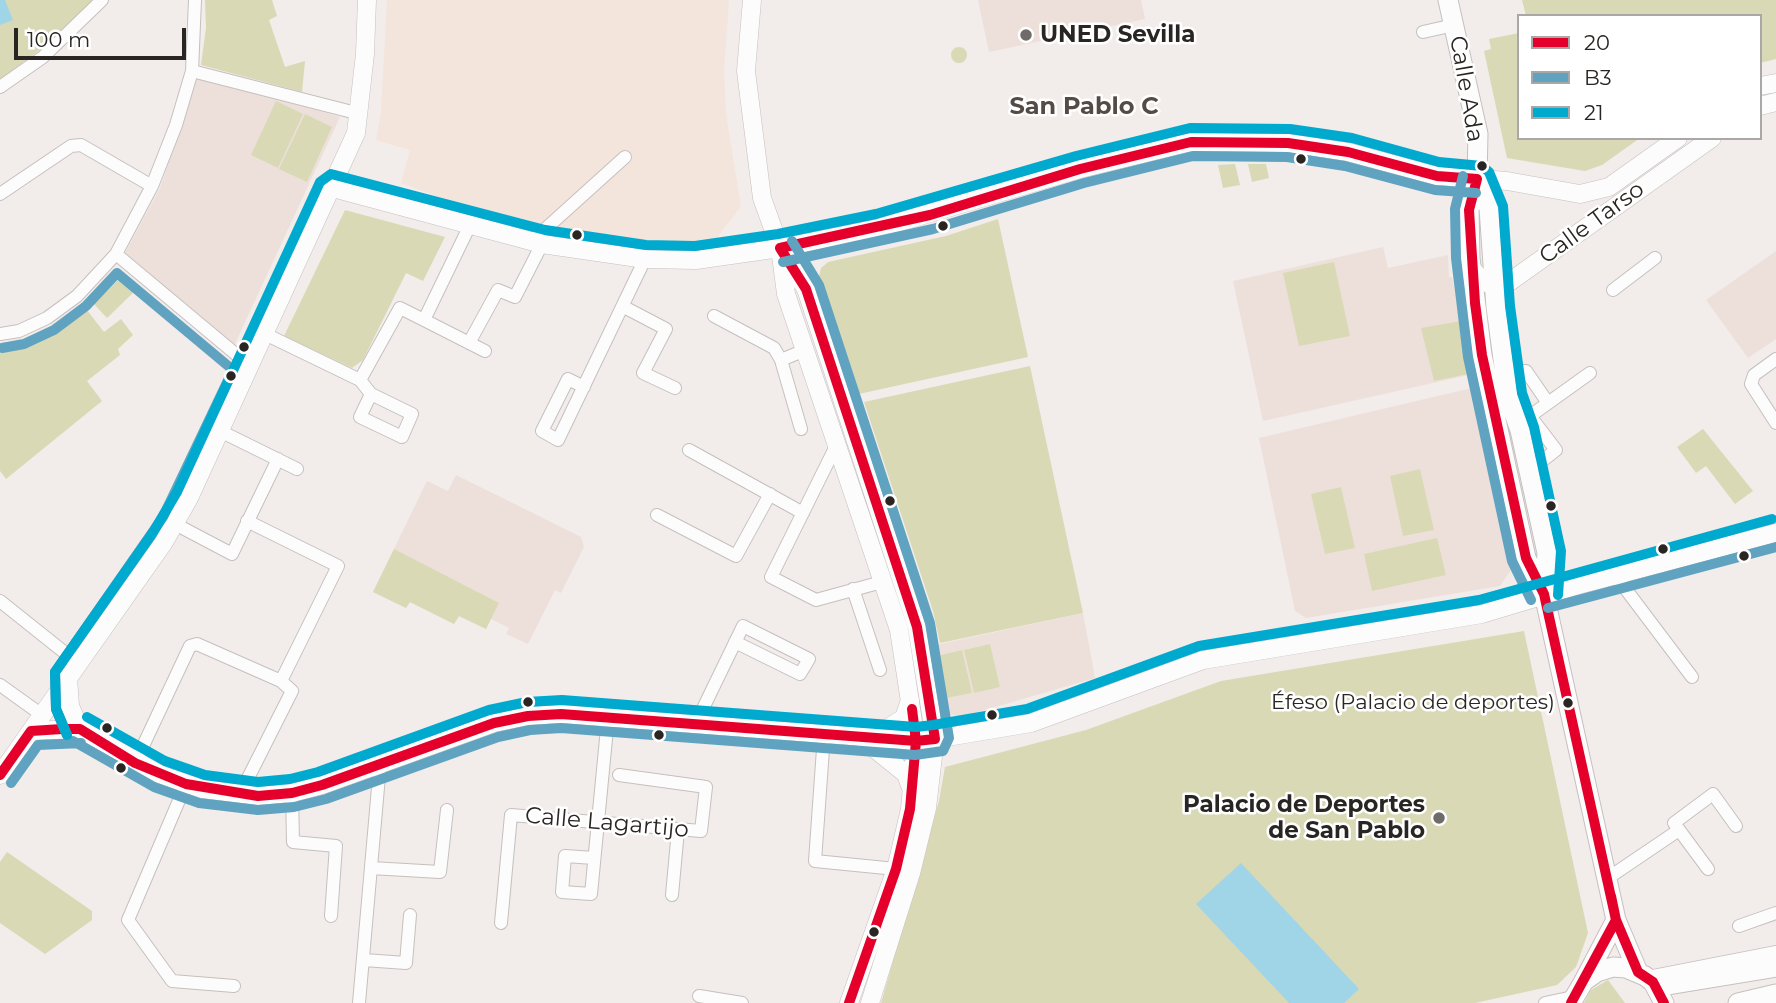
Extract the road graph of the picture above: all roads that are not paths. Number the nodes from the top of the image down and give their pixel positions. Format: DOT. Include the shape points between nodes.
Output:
graph roads {
  1 [pos="102,0"];
  2 [pos="195,0"];
  3 [pos="367,0"];
  4 [pos="752,0"];
  5 [pos="1448,0"];
  6 [pos="1454,25"];
  7 [pos="1423,32"];
  8 [pos="192,71"];
  9 [pos="0,87"];
  10 [pos="360,114"];
  11 [pos="1675,140"];
  12 [pos="1709,140"];
  13 [pos="625,158"];
  14 [pos="1477,179"];
  15 [pos="152,186"];
  16 [pos="333,188"];
  17 [pos="0,194"];
  18 [pos="1580,194"];
  19 [pos="1590,223"];
  20 [pos="471,225"];
  21 [pos="537,242"];
  22 [pos="780,248"];
  23 [pos="116,254"];
  24 [pos="1655,258"];
  25 [pos="645,259"];
  26 [pos="1471,268"];
  27 [pos="1495,287"];
  28 [pos="1613,290"];
  29 [pos="624,307"];
  30 [pos="714,316"];
  31 [pos="424,320"];
  32 [pos="0,334"];
  33 [pos="265,334"];
  34 [pos="469,343"];
  35 [pos="804,350"];
  36 [pos="485,351"];
  37 [pos="1776,359"];
  38 [pos="781,360"];
  39 [pos="250,366"];
  40 [pos="1505,371"];
  41 [pos="1590,373"];
  42 [pos="360,380"];
  43 [pos="584,387"];
  44 [pos="675,388"];
  45 [pos="371,394"];
  46 [pos="1548,403"];
  47 [pos="1776,424"];
  48 [pos="801,429"];
  49 [pos="220,431"];
  50 [pos="836,446"];
  51 [pos="689,450"];
  52 [pos="278,459"];
  53 [pos="298,469"];
  54 [pos="1529,471"];
  55 [pos="770,494"];
  56 [pos="803,513"];
  57 [pos="657,515"];
  58 [pos="247,521"];
  59 [pos="175,524"];
  60 [pos="1776,533"];
  61 [pos="1615,575"];
  62 [pos="882,582"];
  63 [pos="853,589"];
  64 [pos="1544,594"];
  65 [pos="0,601"];
  66 [pos="736,642"];
  67 [pos="880,670"];
  68 [pos="73,671"];
  69 [pos="1692,677"];
  70 [pos="281,681"];
  71 [pos="0,685"];
  72 [pos="911,697"];
  73 [pos="42,715"];
  74 [pos="608,718"];
  75 [pos="695,725"];
  76 [pos="80,729"];
  77 [pos="31,731"];
  78 [pos="824,735"];
  79 [pos="860,737"];
  80 [pos="935,739"];
  81 [pos="916,741"];
  82 [pos="135,763"];
  83 [pos="380,765"];
  84 [pos="0,775"];
  85 [pos="618,775"];
  86 [pos="186,784"];
  87 [pos="912,791"];
  88 [pos="292,793"];
  89 [pos="240,794"];
  90 [pos="447,810"];
  91 [pos="597,824"];
  92 [pos="1736,826"];
  93 [pos="678,830"];
  94 [pos="1679,830"];
  95 [pos="594,858"];
  96 [pos="371,868"];
  97 [pos="1708,869"];
  98 [pos="903,871"];
  99 [pos="1608,878"];
  100 [pos="672,895"];
  101 [pos="1776,913"];
  102 [pos="410,915"];
  103 [pos="331,916"];
  104 [pos="1616,920"];
  105 [pos="501,923"];
  106 [pos="1739,926"];
  107 [pos="1776,952"];
  108 [pos="363,960"];
  109 [pos="1776,967"];
  110 [pos="1645,977"];
  111 [pos="234,986"];
  112 [pos="1576,994"];
  113 [pos="1776,994"];
  114 [pos="699,996"];
  115 [pos="359,1003"];
  116 [pos="743,1003"];
  117 [pos="849,1003"];
  118 [pos="870,1003"];
  119 [pos="1545,1003"];
  120 [pos="1664,1003"];
  121 [pos="1738,1003"];
  1 -- 9 [label="street" via="43,57"];
  2 -- 8 [label="street"];
  3 -- 10 [label="street"];
  4 -- 22 [label="street" via="748,104 762,198"];
  5 -- 6 [label="main road, Calle Ada"];
  6 -- 7 [label="street"];
  6 -- 14 [label="main road, Calle Ada" via="1478,134"];
  8 -- 10 [label="street"];
  8 -- 15 [label="street"];
  10 -- 16 [label="street"];
  11 -- 18 [label="street, Calle Tarso" via="1609,187"];
  12 -- 19 [label="street, Calle Tarso"];
  13 -- 21 [label="street"];
  14 -- 18 [label="street, Calle Tarso"];
  14 -- 22 [label="street, Calle Tarso" via="1437,176 1348,152 1289,143 1191,142 1080,169 930,215"];
  14 -- 26 [label="main road" via="1469,210"];
  14 -- 27 [label="main road" via="1489,208"];
  15 -- 17 [label="street" via="81,145 71,146"];
  15 -- 23 [label="street"];
  16 -- 20 [label="street, Calle Tarso"];
  16 -- 33 [label="street"];
  18 -- 19 [label="street" via="1593,207"];
  19 -- 27 [label="street, Calle Tarso" via="1508,283"];
  20 -- 21 [label="street, Calle Tarso"];
  20 -- 31 [label="street"];
  21 -- 25 [label="street, Calle Tarso"];
  21 -- 34 [label="street" via="515,298 498,290"];
  22 -- 25 [label="street, Calle Tarso" via="696,260"];
  22 -- 35 [label="street" via="786,294"];
  22 -- 80 [label="street" via="806,289 917,626"];
  23 -- 32 [label="street" via="76,296 47,318"];
  23 -- 39 [label="street"];
  24 -- 28 [label="street"];
  25 -- 29 [label="street"];
  26 -- 27 [label="street"];
  26 -- 64 [label="main road" via="1482,355 1526,558"];
  27 -- 40 [label="main road"];
  29 -- 43 [label="street"];
  29 -- 44 [label="street" via="666,329 643,373"];
  30 -- 38 [label="street" via="774,348"];
  31 -- 34 [label="street"];
  31 -- 42 [label="street" via="400,308"];
  33 -- 39 [label="street"];
  33 -- 42 [label="street"];
  34 -- 36 [label="street"];
  35 -- 38 [label="street"];
  35 -- 50 [label="street"];
  37 -- 47 [label="street" via="1754,375 1751,384"];
  38 -- 48 [label="street"];
  39 -- 49 [label="street"];
  40 -- 46 [label="street" via="1526,372"];
  40 -- 54 [label="main road"];
  41 -- 46 [label="street"];
  42 -- 45 [label="street"];
  46 -- 54 [label="street" via="1530,416 1556,450"];
  49 -- 52 [label="street"];
  49 -- 59 [label="street"];
  50 -- 56 [label="street"];
  50 -- 62 [label="street"];
  51 -- 55 [label="street"];
  52 -- 53 [label="street"];
  52 -- 58 [label="street"];
  54 -- 64 [label="main road" via="1547,553"];
  55 -- 56 [label="street"];
  55 -- 57 [label="street" via="736,556"];
  56 -- 63 [label="street" via="771,577 817,600"];
  58 -- 59 [label="street" via="232,554"];
  58 -- 70 [label="street" via="338,566"];
  59 -- 68 [label="street"];
  60 -- 61 [label="street"];
  61 -- 64 [label="street"];
  61 -- 69 [label="street"];
  62 -- 63 [label="street"];
  62 -- 72 [label="street" via="899,630"];
  63 -- 67 [label="street"];
  64 -- 80 [label="street" via="1482,614 1203,660 1031,723"];
  64 -- 99 [label="main road"];
  65 -- 68 [label="street"];
  66 -- 66 [label="street" via="743,626 809,659 800,674"];
  66 -- 75 [label="street"];
  68 -- 73 [label="street"];
  68 -- 76 [label="street" via="70,706"];
  70 -- 82 [label="street" via="197,644 190,646"];
  70 -- 89 [label="street" via="292,691"];
  71 -- 73 [label="street"];
  72 -- 79 [label="street" via="904,718"];
  72 -- 81 [label="street"];
  73 -- 77 [label="street"];
  74 -- 75 [label="street"];
  74 -- 83 [label="street" via="561,714 494,723"];
  74 -- 91 [label="street"];
  75 -- 78 [label="street"];
  76 -- 77 [label="street"];
  76 -- 82 [label="street"];
  77 -- 84 [label="street"];
  78 -- 79 [label="street"];
  78 -- 98 [label="street" via="815,861"];
  79 -- 81 [label="street"];
  79 -- 87 [label="street" via="906,774"];
  80 -- 81 [label="street"];
  80 -- 98 [label="street" via="927,808"];
  81 -- 87 [label="street"];
  82 -- 86 [label="street"];
  83 -- 88 [label="street"];
  83 -- 96 [label="street"];
  85 -- 93 [label="street, Calle Lagartijo" via="706,787 701,831"];
  86 -- 89 [label="street"];
  86 -- 111 [label="street" via="128,920 172,981"];
  87 -- 98 [label="street"];
  88 -- 89 [label="street"];
  88 -- 103 [label="street" via="293,842 336,846"];
  90 -- 96 [label="street" via="440,872"];
  91 -- 93 [label="street, Calle Lagartijo"];
  91 -- 95 [label="street"];
  91 -- 105 [label="street, Calle Lagartijo" via="511,815"];
  92 -- 94 [label="street" via="1713,794 1674,823"];
  93 -- 100 [label="street"];
  94 -- 97 [label="street"];
  94 -- 99 [label="street"];
  96 -- 108 [label="street"];
  98 -- 117 [label="street"];
  98 -- 118 [label="street"];
  99 -- 104 [label="main road"];
  101 -- 106 [label="street"];
  102 -- 108 [label="street" via="406,963"];
  104 -- 110 [label="main road"];
  104 -- 112 [label="main road"];
  107 -- 110 [label="street"];
  108 -- 115 [label="street"];
  109 -- 110 [label="main road" via="1681,983"];
  110 -- 112 [label="main road" via="1613,967 1597,972"];
  110 -- 120 [label="main road"];
  112 -- 119 [label="street"];
  113 -- 121 [label="main road"];
  114 -- 116 [label="street"];
}
